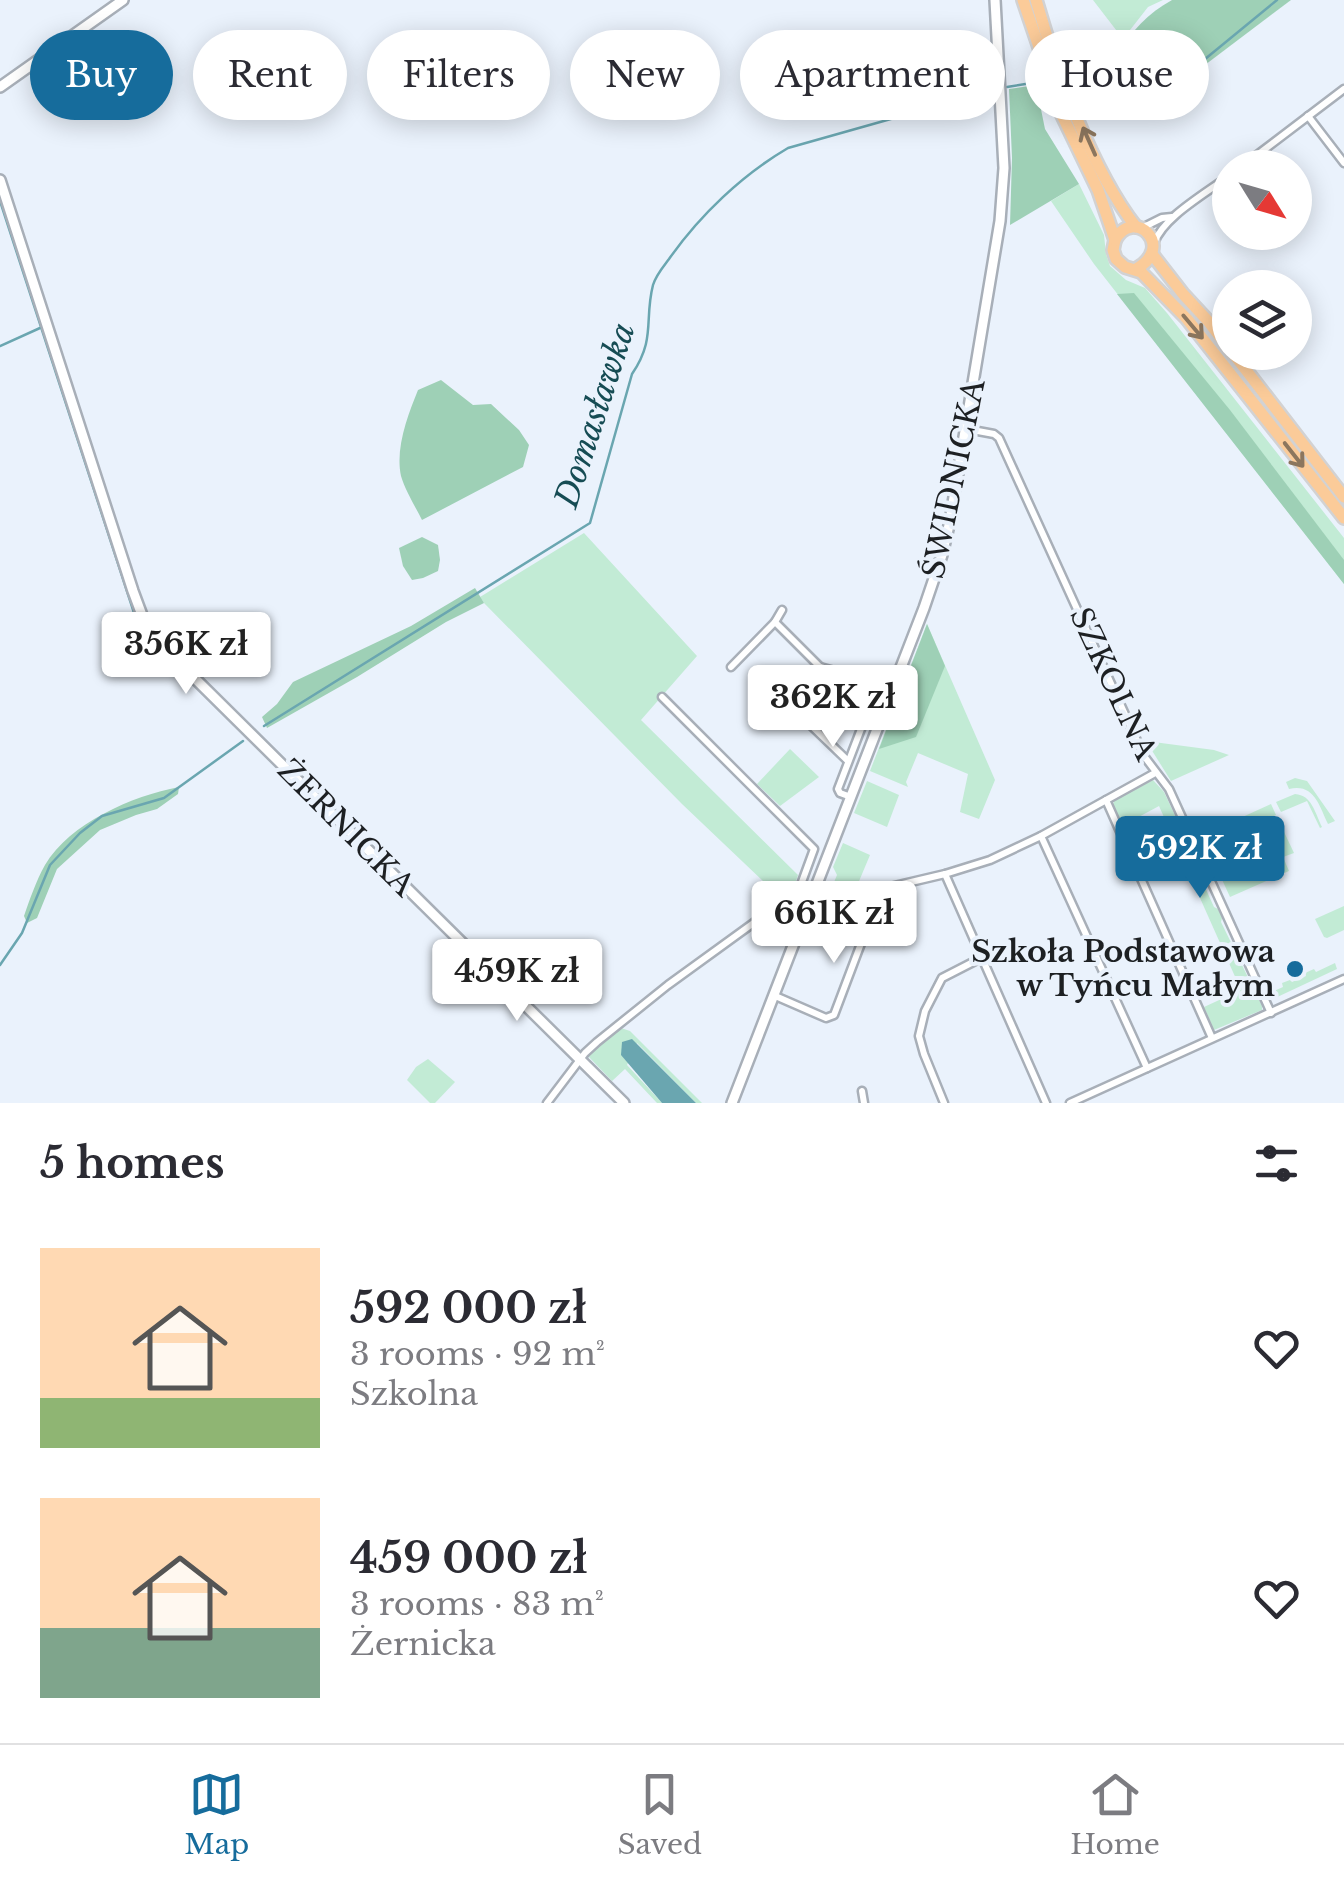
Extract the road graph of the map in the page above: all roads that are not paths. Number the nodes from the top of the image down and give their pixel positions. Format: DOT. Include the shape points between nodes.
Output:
graph roads {
  1 [pos="123,0"];
  2 [pos="995,0"];
  3 [pos="1023,0"];
  4 [pos="1036,0"];
  5 [pos="0,86"];
  6 [pos="1344,89"];
  7 [pos="1308,116"];
  8 [pos="1264,150"];
  9 [pos="1344,162"];
  10 [pos="0,180"];
  11 [pos="1212,188"];
  12 [pos="1173,217"];
  13 [pos="1139,228"];
  14 [pos="1114,240"];
  15 [pos="1153,250"];
  16 [pos="1136,269"];
  17 [pos="1212,326"];
  18 [pos="1246,370"];
  19 [pos="967,429"];
  20 [pos="1344,497"];
  21 [pos="1344,518"];
  22 [pos="782,610"];
  23 [pos="776,622"];
  24 [pos="731,667"];
  25 [pos="820,667"];
  26 [pos="879,682"];
  27 [pos="662,697"];
  28 [pos="869,708"];
  29 [pos="848,762"];
  30 [pos="1156,773"];
  31 [pos="850,797"];
  32 [pos="1106,800"];
  33 [pos="1041,836"];
  34 [pos="945,874"];
  35 [pos="799,890"];
  36 [pos="878,890"];
  37 [pos="812,897"];
  38 [pos="981,958"];
  39 [pos="1344,979"];
  40 [pos="773,995"];
  41 [pos="1270,1012"];
  42 [pos="1212,1038"];
  43 [pos="582,1060"];
  44 [pos="1147,1068"];
  45 [pos="862,1092"];
  46 [pos="547,1103"];
  47 [pos="624,1103"];
  48 [pos="732,1103"];
  49 [pos="864,1103"];
  50 [pos="944,1103"];
  51 [pos="1046,1103"];
  52 [pos="1070,1103"];
  1 -- 5 [label="street"];
  2 -- 19 [label="street, ŚWIDNICKA" via="1003,192"];
  3 -- 14 [label="main road"];
  13 -- 4 [label="main road, one-way" via="1074,108"];
  6 -- 7 [label="street"];
  7 -- 8 [label="street"];
  7 -- 9 [label="street"];
  10 -- 43 [label="street, ŻERNICKA" via="153,638"];
  11 -- 12 [label="street"];
  12 -- 13 [label="street"];
  12 -- 15 [label="street"];
  13 -- 14 [label="main road" via="1121,230"];
  13 -- 15 [label="main road"];
  14 -- 16 [label="main road" via="1118,262"];
  15 -- 16 [label="main road"];
  15 -- 17 [label="main road"];
  16 -- 21 [label="main road, one-way" via="1204,339"];
  18 -- 20 [label="main road"];
  19 -- 30 [label="street, SZKOLNA" via="999,438"];
  19 -- 31 [label="street, ŚWIDNICKA" via="942,556"];
  22 -- 23 [label="street"];
  23 -- 24 [label="street"];
  23 -- 25 [label="street"];
  25 -- 28 [label="street"];
  25 -- 29 [label="street" via="790,704"];
  26 -- 28 [label="street"];
  27 -- 35 [label="street" via="814,849"];
  28 -- 29 [label="street"];
  29 -- 31 [label="street" via="838,789"];
  30 -- 32 [label="street"];
  30 -- 41 [label="street, SZKOLNA"];
  31 -- 37 [label="street, ŚWIDNICKA"];
  32 -- 33 [label="street"];
  32 -- 42 [label="street"];
  33 -- 34 [label="street"];
  33 -- 44 [label="street"];
  34 -- 36 [label="street"];
  34 -- 38 [label="street"];
  35 -- 37 [label="street"];
  35 -- 43 [label="street" via="668,984"];
  36 -- 37 [label="street" via="822,903"];
  36 -- 40 [label="street" via="834,1014 826,1018"];
  37 -- 40 [label="street, ŚWIDNICKA"];
  38 -- 50 [label="street" via="942,978 920,1026 920,1043"];
  38 -- 51 [label="street"];
  39 -- 41 [label="street"];
  40 -- 48 [label="street, ŚWIDNICKA"];
  41 -- 42 [label="street"];
  42 -- 44 [label="street"];
  43 -- 46 [label="street"];
  43 -- 47 [label="street, ŻERNICKA"];
  44 -- 52 [label="street"];
  45 -- 49 [label="street"];
}
